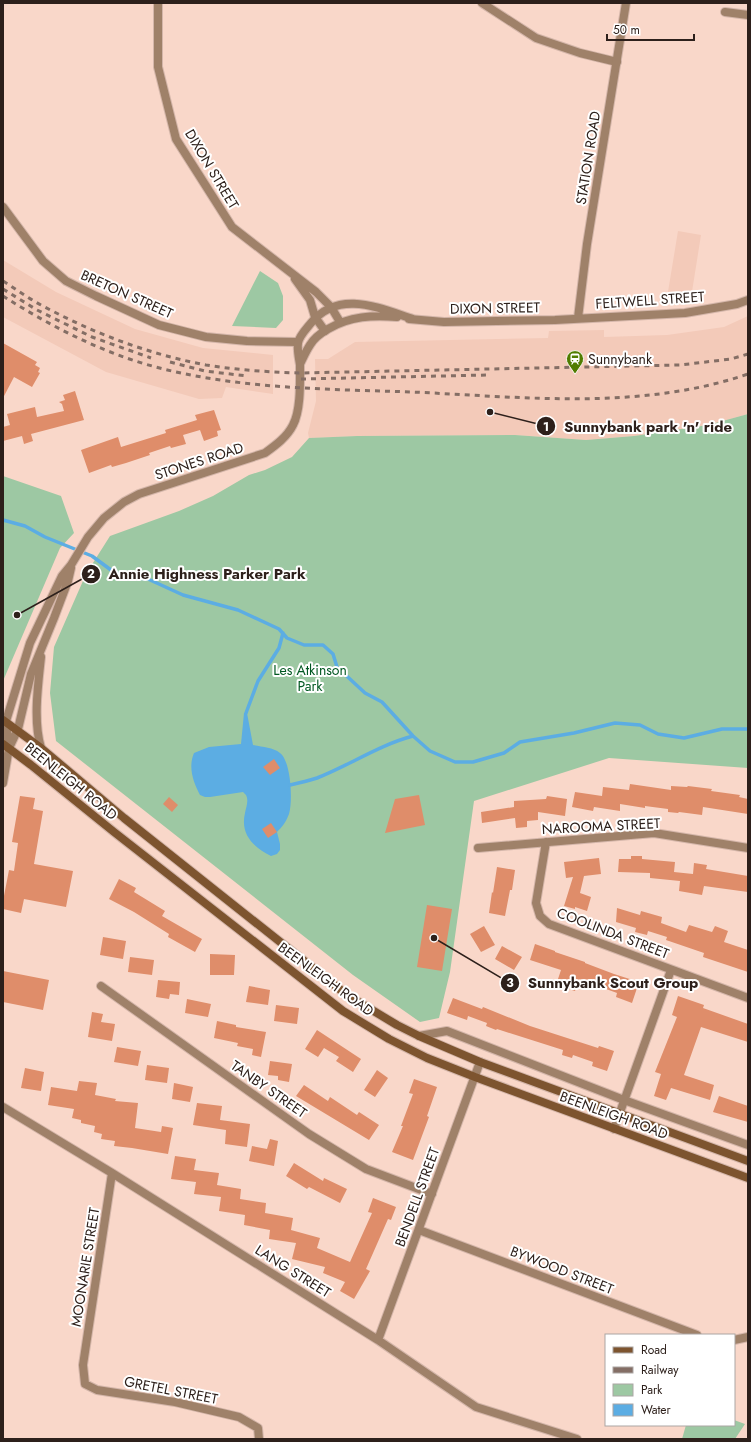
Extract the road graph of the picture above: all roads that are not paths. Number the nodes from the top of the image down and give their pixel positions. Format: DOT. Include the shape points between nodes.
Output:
graph roads {
  1 [pos="158,3"];
  2 [pos="482,3"];
  3 [pos="626,3"];
  4 [pos="725,12"];
  5 [pos="748,15"];
  6 [pos="617,62"];
  7 [pos="3,207"];
  8 [pos="291,274"];
  9 [pos="748,300"];
  10 [pos="331,307"];
  11 [pos="315,317"];
  12 [pos="578,318"];
  13 [pos="413,319"];
  14 [pos="340,322"];
  15 [pos="325,331"];
  16 [pos="298,342"];
  17 [pos="300,364"];
  18 [pos="71,565"];
  19 [pos="42,650"];
  20 [pos="4,721"];
  21 [pos="18,729"];
  22 [pos="6,746"];
  23 [pos="42,748"];
  24 [pos="3,783"];
  25 [pos="546,842"];
  26 [pos="478,848"];
  27 [pos="748,848"];
  28 [pos="671,970"];
  29 [pos="101,986"];
  30 [pos="748,998"];
  31 [pos="418,1036"];
  32 [pos="480,1062"];
  33 [pos="475,1077"];
  34 [pos="624,1100"];
  35 [pos="3,1107"];
  36 [pos="619,1113"];
  37 [pos="614,1129"];
  38 [pos="748,1145"];
  39 [pos="748,1161"];
  40 [pos="112,1173"];
  41 [pos="748,1178"];
  42 [pos="432,1194"];
  43 [pos="419,1230"];
  44 [pos="694,1334"];
  45 [pos="748,1337"];
  46 [pos="378,1340"];
  47 [pos="735,1340"];
  48 [pos="83,1365"];
  49 [pos="259,1439"];
  50 [pos="577,1439"];
  1 -- 8 [label="street, DIXON STREET" via="158,67 176,139 232,227"];
  2 -- 6 [label="street" via="536,38"];
  3 -- 6 [label="street, STATION ROAD"];
  4 -- 5 [label="street"];
  6 -- 12 [label="street, STATION ROAD" via="587,244"];
  7 -- 16 [label="street, BRETON STREET" via="43,260 66,281 159,325 206,337"];
  8 -- 10 [label="street, DIXON STREET" via="316,292"];
  8 -- 11 [label="street, DIXON STREET" via="310,300"];
  9 -- 12 [label="street, FELTWELL STREET" via="685,313"];
  10 -- 11 [label="street"];
  10 -- 13 [label="street, DIXON STREET" via="352,303 365,304"];
  10 -- 14 [label="street, DIXON STREET"];
  11 -- 15 [label="street, DIXON STREET"];
  11 -- 16 [label="street"];
  12 -- 13 [label="street, DIXON STREET" via="444,322"];
  13 -- 14 [label="street, DIXON STREET" via="380,316 359,317"];
  14 -- 15 [label="street, DIXON STREET"];
  15 -- 17 [label="street, STONES ROAD" via="310,344"];
  16 -- 17 [label="street, STONES ROAD"];
  17 -- 18 [label="street, STONES ROAD" via="296,417 293,426 278,444 265,453 139,494 124,502 104,518 88,537"];
  18 -- 19 [label="street, STONES ROAD" via="68,581"];
  18 -- 20 [label="street, STONES ROAD" via="62,576 30,642"];
  19 -- 21 [label="street, STONES ROAD" via="31,674"];
  19 -- 23 [label="street, STONES ROAD" via="37,724"];
  20 -- 21 [label="main road, BEENLEIGH ROAD"];
  20 -- 22 [label="street, STONES ROAD"];
  21 -- 22 [label="street, STONES ROAD"];
  21 -- 23 [label="main road, BEENLEIGH ROAD"];
  22 -- 24 [label="street, STONES ROAD"];
  22 -- 33 [label="main road, BEENLEIGH ROAD" via="343,1011 427,1058"];
  23 -- 31 [label="main road, BEENLEIGH ROAD" via="124,818 347,995"];
  25 -- 26 [label="street, NAROOMA STREET"];
  25 -- 27 [label="street, NAROOMA STREET" via="654,833"];
  25 -- 28 [label="street, COOLINDA STREET" via="536,903 540,916 549,924"];
  28 -- 30 [label="street, COOLINDA STREET"];
  28 -- 34 [label="street"];
  29 -- 42 [label="street, TANBY STREET" via="309,1134 366,1169"];
  31 -- 32 [label="main road, BEENLEIGH ROAD"];
  31 -- 34 [label="street, BEENLEIGH ROAD" via="447,1031"];
  32 -- 33 [label="street, BENDELL STREET"];
  32 -- 36 [label="main road, BEENLEIGH ROAD"];
  33 -- 37 [label="main road, BEENLEIGH ROAD"];
  33 -- 42 [label="street, BENDELL STREET"];
  34 -- 36 [label="street"];
  34 -- 38 [label="street, BEENLEIGH ROAD"];
  35 -- 40 [label="street, LANG STREET"];
  36 -- 37 [label="street"];
  36 -- 39 [label="main road, BEENLEIGH ROAD"];
  37 -- 41 [label="main road, BEENLEIGH ROAD"];
  40 -- 46 [label="street, LANG STREET"];
  40 -- 48 [label="street, MOONARIE STREET"];
  42 -- 43 [label="street, BENDELL STREET"];
  43 -- 44 [label="street, BYWOOD STREET"];
  43 -- 46 [label="street, BENDELL STREET"];
  45 -- 47 [label="street"];
  46 -- 50 [label="street, LANG STREET" via="476,1407"];
  48 -- 49 [label="street, GRETEL STREET" via="85,1384 97,1390 175,1402 239,1417 258,1428"];
}
